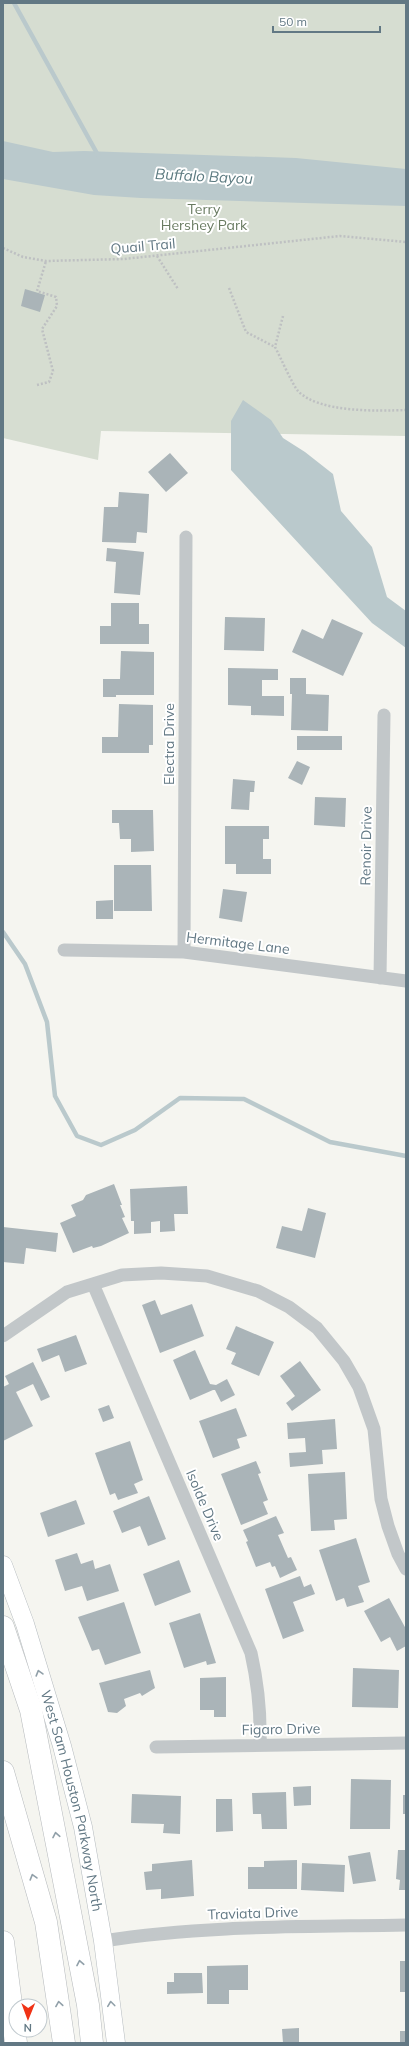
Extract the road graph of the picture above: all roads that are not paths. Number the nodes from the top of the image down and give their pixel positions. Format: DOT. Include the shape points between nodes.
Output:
graph roads {
  1 [pos="186,537"];
  2 [pos="384,715"];
  3 [pos="64,950"];
  4 [pos="184,952"];
  5 [pos="380,978"];
  6 [pos="406,981"];
  7 [pos="93,1284"];
  8 [pos="3,1336"];
  9 [pos="3,1565"];
  10 [pos="406,1569"];
  11 [pos="3,1628"];
  12 [pos="406,1743"];
  13 [pos="260,1745"];
  14 [pos="156,1747"];
  15 [pos="3,1772"];
  16 [pos="406,1925"];
  17 [pos="3,1942"];
  18 [pos="103,1942"];
  19 [pos="16,2043"];
  20 [pos="64,2043"];
  21 [pos="92,2043"];
  22 [pos="116,2043"];
  1 -- 4 [label="street, Electra Drive"];
  2 -- 5 [label="street, Renoir Drive"];
  3 -- 4 [label="street, Hermitage Lane"];
  4 -- 5 [label="street, Hermitage Lane"];
  5 -- 6 [label="street, Hermitage Lane"];
  7 -- 8 [label="street" via="67,1292"];
  7 -- 10 [label="street" via="122,1275 161,1273 207,1276 258,1291 289,1307 317,1328 344,1361 359,1387 374,1429 381,1499 398,1554"];
  7 -- 13 [label="street, Isolde Drive" via="251,1653 259,1703"];
  18 -- 9 [label="main road, West Sam Houston Parkway North, one-way" via="83,1827 62,1746 25,1624"];
  21 -- 11 [label="highway, one-way" via="88,2006 31,1710"];
  12 -- 13 [label="street, Figaro Drive"];
  13 -- 14 [label="street, Figaro Drive"];
  20 -- 15 [label="highway, one-way" via="46,1922"];
  16 -- 18 [label="street, Traviata Drive" via="223,1929"];
  17 -- 19 [label="highway"];
  22 -- 18 [label="main road, West Sam Houston Parkway North, one-way"];
}
